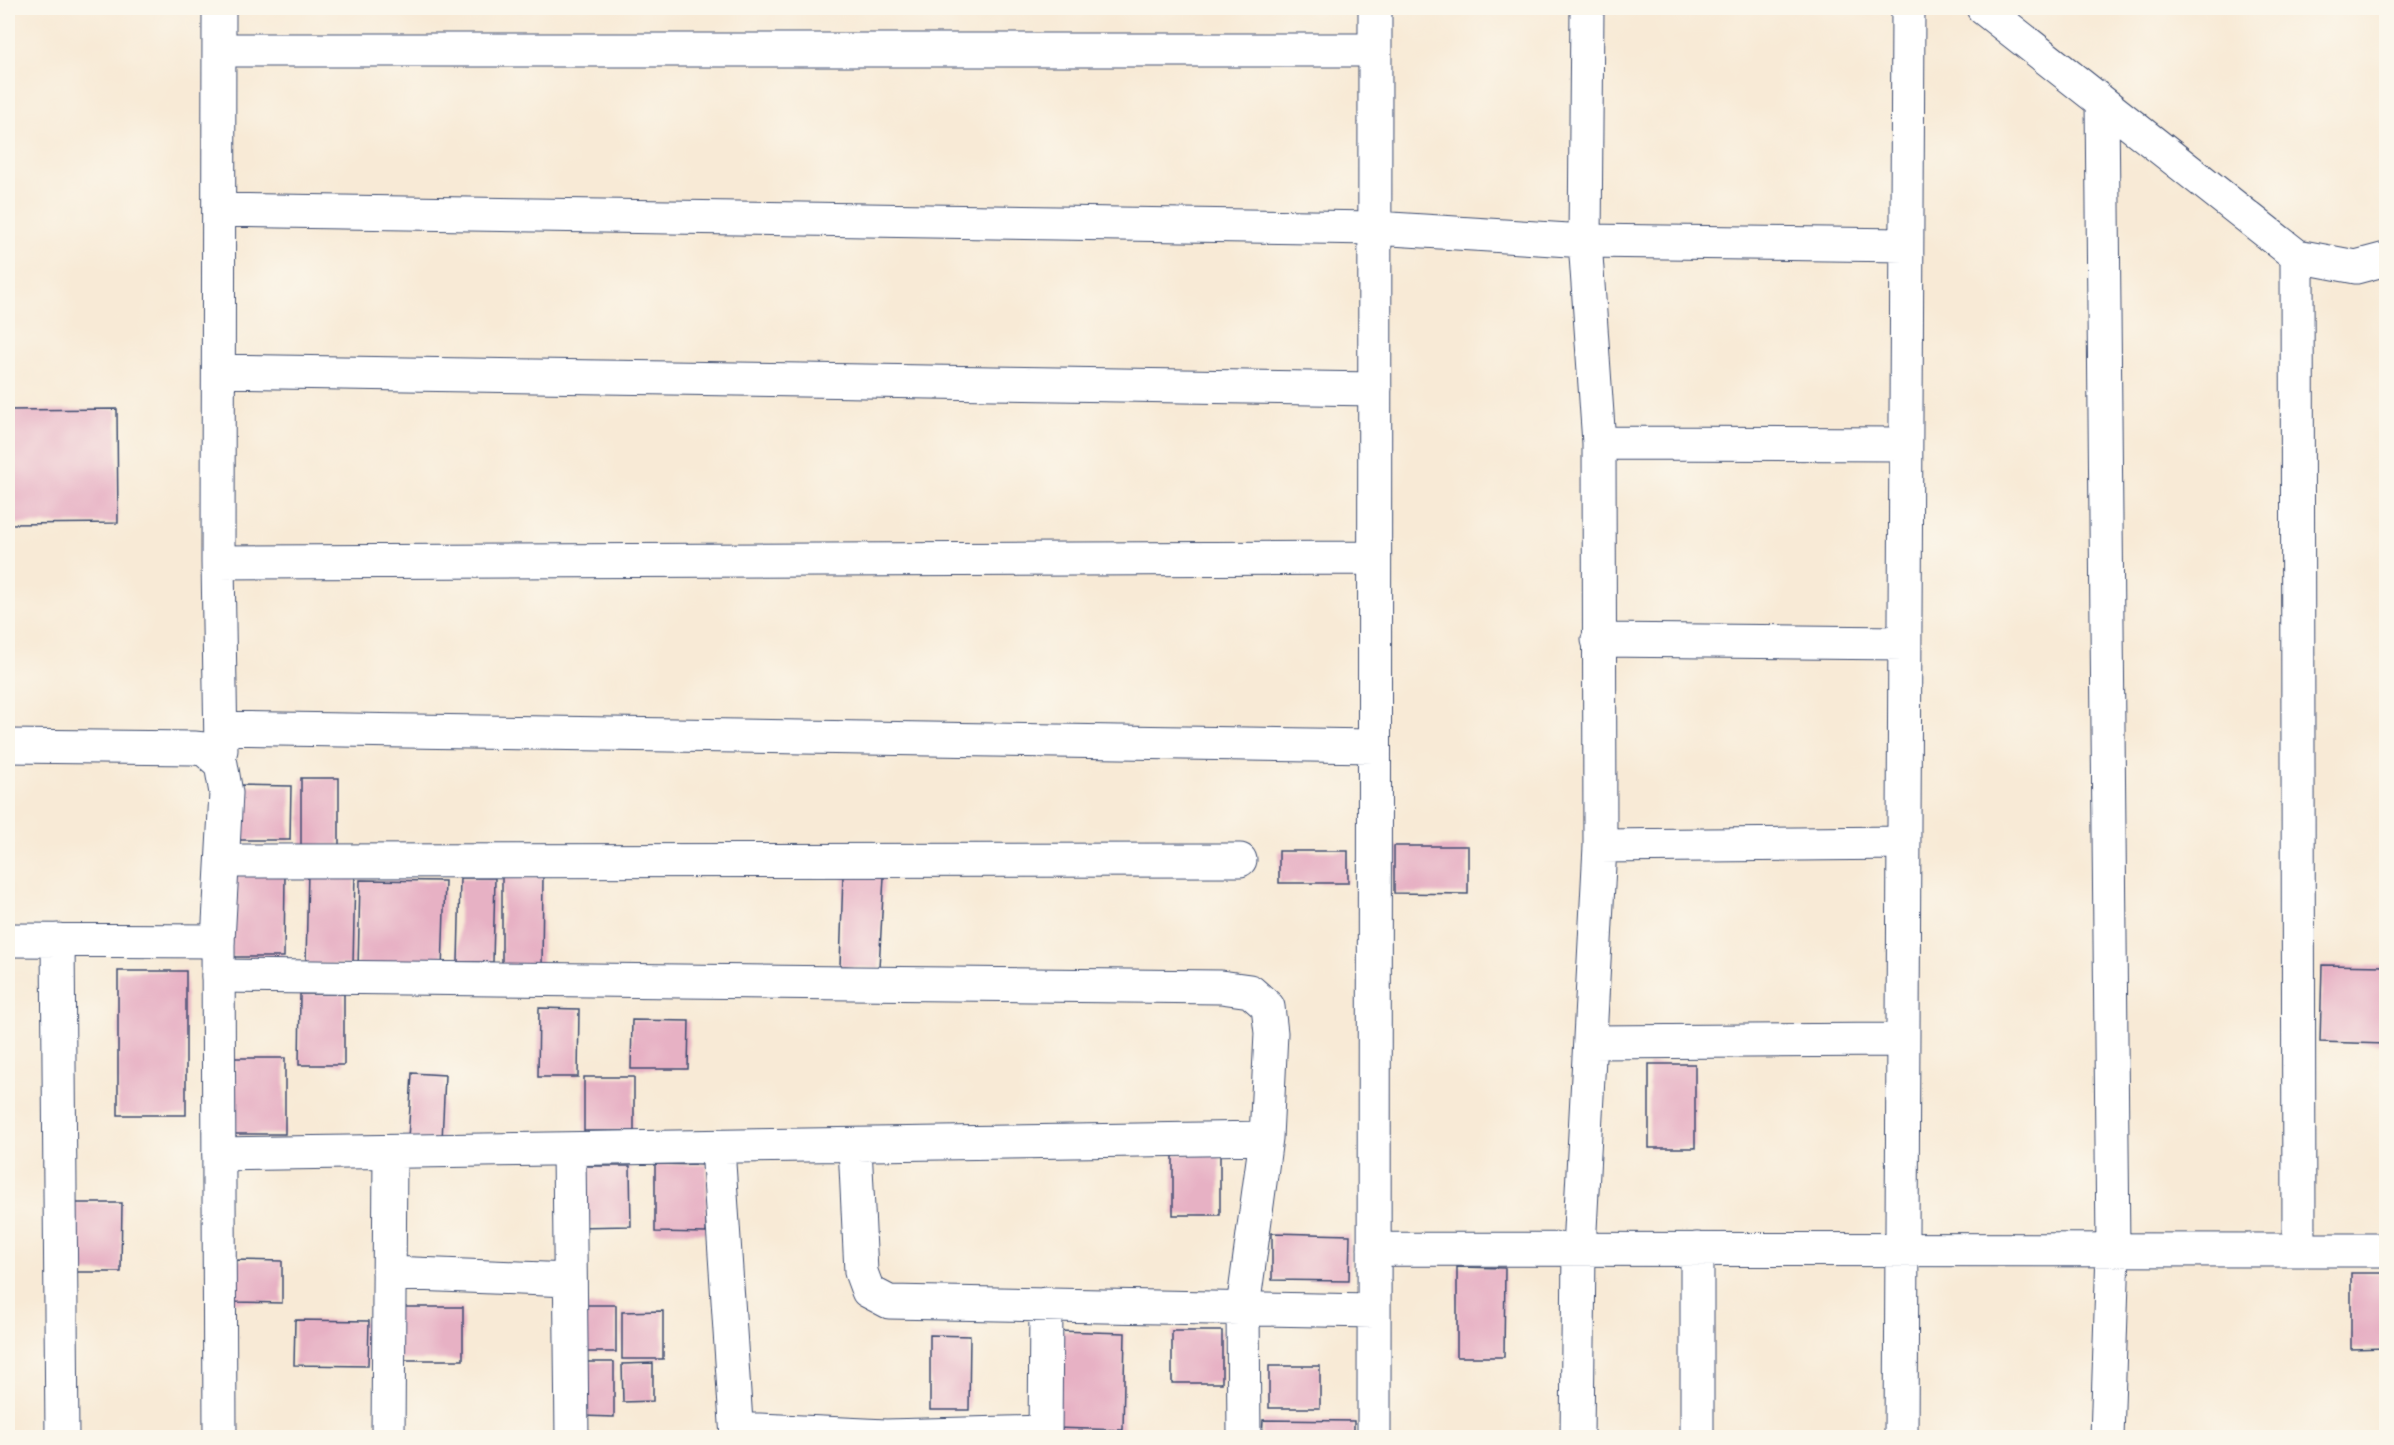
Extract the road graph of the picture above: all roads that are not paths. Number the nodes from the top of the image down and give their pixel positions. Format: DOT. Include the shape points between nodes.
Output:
graph roads {
  1 [pos="219,8"];
  2 [pos="1375,8"];
  3 [pos="1587,8"];
  4 [pos="1908,8"];
  5 [pos="1983,8"];
  6 [pos="219,50"];
  7 [pos="1375,50"];
  8 [pos="2102,102"];
  9 [pos="219,210"];
  10 [pos="1375,228"];
  11 [pos="1585,241"];
  12 [pos="1905,245"];
  13 [pos="2297,256"];
  14 [pos="2386,259"];
  15 [pos="219,371"];
  16 [pos="1375,389"];
  17 [pos="1599,443"];
  18 [pos="1905,444"];
  19 [pos="1374,558"];
  20 [pos="219,562"];
  21 [pos="1598,640"];
  22 [pos="1904,643"];
  23 [pos="220,728"];
  24 [pos="8,746"];
  25 [pos="1373,746"];
  26 [pos="221,764"];
  27 [pos="1904,843"];
  28 [pos="1600,846"];
  29 [pos="1240,860"];
  30 [pos="224,861"];
  31 [pos="8,940"];
  32 [pos="58,940"];
  33 [pos="219,941"];
  34 [pos="219,976"];
  35 [pos="1903,1040"];
  36 [pos="1592,1042"];
  37 [pos="1266,1138"];
  38 [pos="855,1146"];
  39 [pos="718,1148"];
  40 [pos="569,1150"];
  41 [pos="390,1152"];
  42 [pos="219,1154"];
  43 [pos="1374,1249"];
  44 [pos="1579,1250"];
  45 [pos="1697,1250"];
  46 [pos="1903,1250"];
  47 [pos="2113,1250"];
  48 [pos="2298,1250"];
  49 [pos="2386,1250"];
  50 [pos="389,1273"];
  51 [pos="570,1280"];
  52 [pos="1046,1304"];
  53 [pos="1243,1308"];
  54 [pos="1374,1311"];
  55 [pos="738,1433"];
  56 [pos="1045,1435"];
  57 [pos="62,1437"];
  58 [pos="220,1437"];
  59 [pos="388,1437"];
  60 [pos="572,1437"];
  61 [pos="886,1437"];
  62 [pos="1244,1437"];
  63 [pos="1374,1437"];
  64 [pos="1577,1437"];
  65 [pos="1697,1437"];
  66 [pos="1901,1437"];
  67 [pos="2107,1437"];
  1 -- 6 [label="street"];
  2 -- 7 [label="street"];
  3 -- 11 [label="street"];
  4 -- 12 [label="street"];
  5 -- 8 [label="street"];
  6 -- 7 [label="street"];
  6 -- 9 [label="street"];
  7 -- 10 [label="street"];
  8 -- 13 [label="street"];
  8 -- 47 [label="street"];
  9 -- 10 [label="street"];
  9 -- 15 [label="street"];
  10 -- 11 [label="street"];
  10 -- 16 [label="street"];
  11 -- 12 [label="street"];
  11 -- 17 [label="street"];
  12 -- 18 [label="street"];
  13 -- 14 [label="street" via="2356,267"];
  13 -- 48 [label="street"];
  15 -- 16 [label="street"];
  15 -- 20 [label="street"];
  16 -- 19 [label="street"];
  17 -- 18 [label="street"];
  17 -- 21 [label="street"];
  18 -- 22 [label="street"];
  19 -- 20 [label="street"];
  19 -- 25 [label="street"];
  20 -- 23 [label="street"];
  21 -- 22 [label="street"];
  21 -- 28 [label="street"];
  22 -- 27 [label="street"];
  23 -- 25 [label="street"];
  23 -- 26 [label="street"];
  24 -- 26 [label="street" via="194,748 204,749"];
  25 -- 43 [label="street"];
  26 -- 30 [label="street" via="226,793"];
  27 -- 28 [label="street"];
  27 -- 35 [label="street"];
  28 -- 36 [label="street"];
  29 -- 30 [label="street"];
  30 -- 33 [label="street"];
  31 -- 32 [label="street"];
  32 -- 33 [label="street"];
  32 -- 57 [label="street"];
  33 -- 34 [label="street"];
  34 -- 37 [label="street" via="1221,987 1250,991 1268,1007 1271,1033"];
  34 -- 42 [label="street"];
  35 -- 36 [label="street"];
  35 -- 46 [label="street"];
  36 -- 44 [label="street"];
  37 -- 38 [label="street"];
  37 -- 53 [label="street"];
  38 -- 39 [label="street"];
  38 -- 52 [label="street" via="861,1272 868,1291 889,1302"];
  39 -- 40 [label="street"];
  39 -- 55 [label="street"];
  40 -- 41 [label="street"];
  40 -- 51 [label="street"];
  41 -- 42 [label="street"];
  41 -- 50 [label="street"];
  42 -- 58 [label="street"];
  43 -- 44 [label="street"];
  43 -- 54 [label="street"];
  44 -- 45 [label="street"];
  44 -- 64 [label="street"];
  45 -- 46 [label="street"];
  45 -- 65 [label="street"];
  46 -- 47 [label="street"];
  46 -- 66 [label="street"];
  47 -- 48 [label="street"];
  47 -- 67 [label="street"];
  48 -- 49 [label="street"];
  50 -- 51 [label="street"];
  50 -- 59 [label="street"];
  51 -- 60 [label="street"];
  52 -- 53 [label="street"];
  52 -- 56 [label="street"];
  53 -- 54 [label="street"];
  53 -- 62 [label="street"];
  54 -- 63 [label="street"];
  55 -- 61 [label="street"];
  56 -- 61 [label="street"];
}
